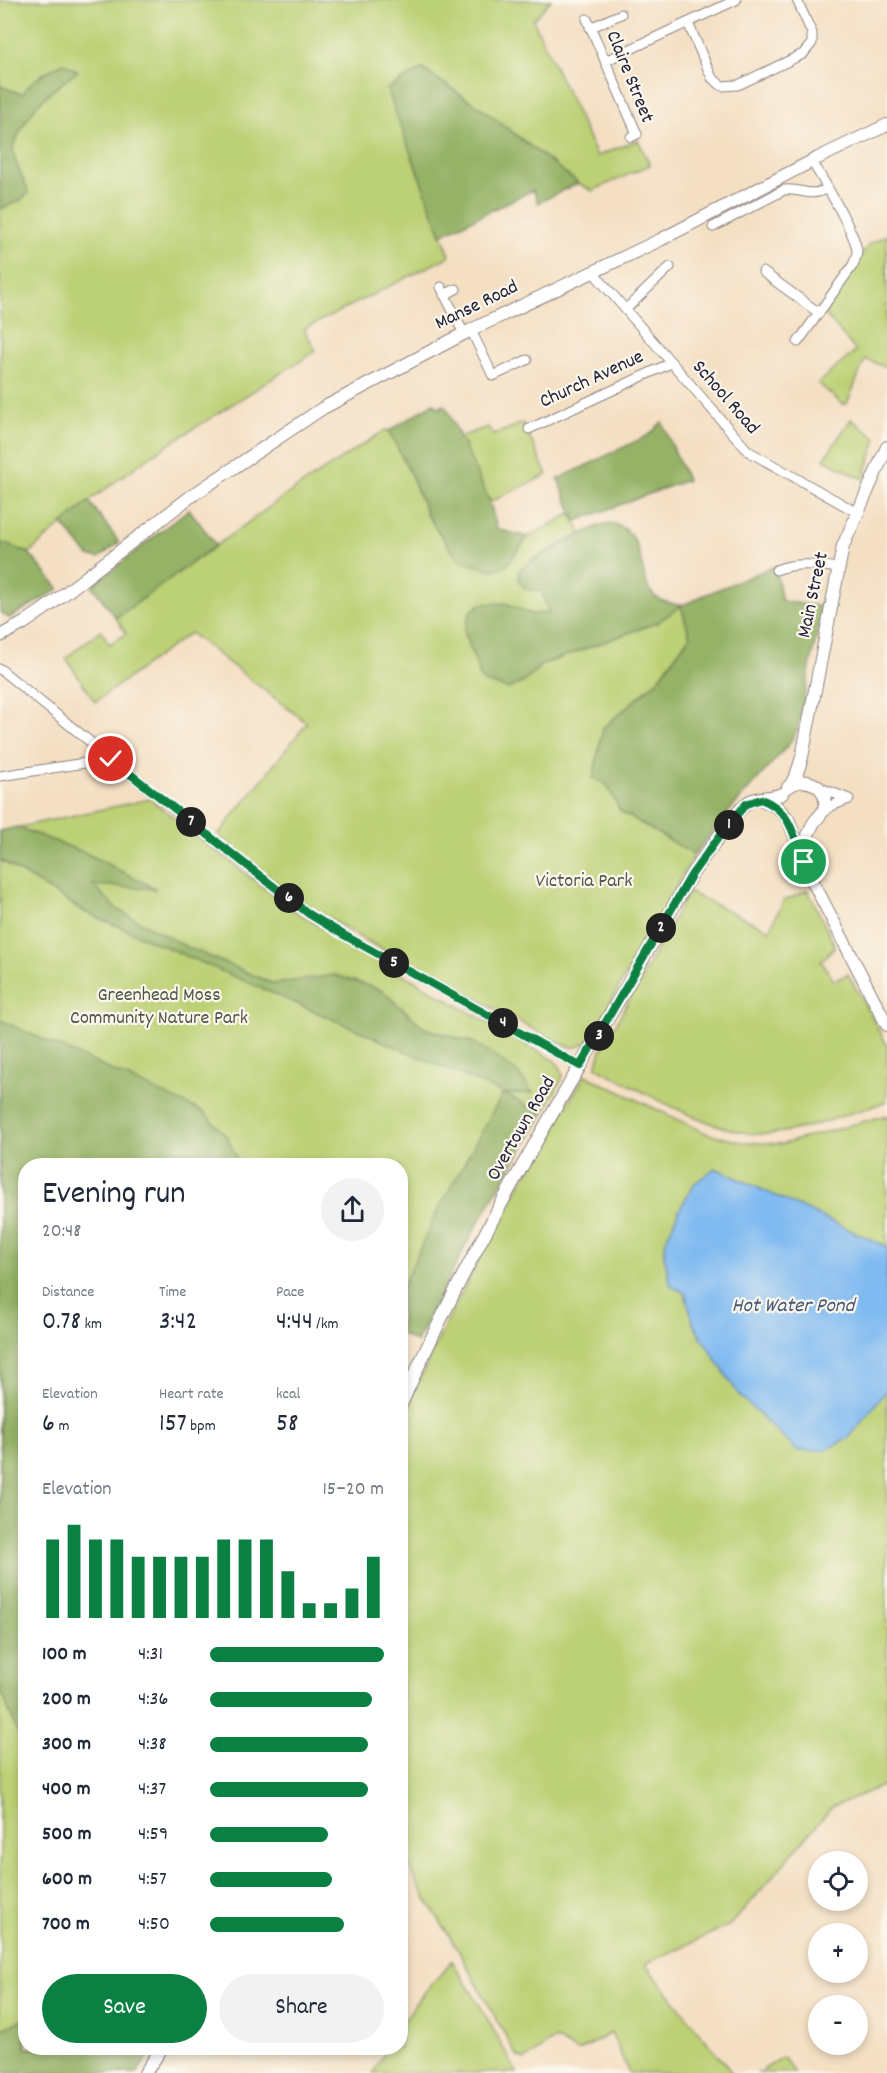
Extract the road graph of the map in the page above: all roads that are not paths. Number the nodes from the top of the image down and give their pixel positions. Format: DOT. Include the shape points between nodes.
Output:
graph roads {
  1 [pos="736,0"];
  2 [pos="797,0"];
  3 [pos="621,14"];
  4 [pos="688,23"];
  5 [pos="605,61"];
  6 [pos="887,124"];
  7 [pos="631,137"];
  8 [pos="812,161"];
  9 [pos="827,189"];
  10 [pos="713,227"];
  11 [pos="670,267"];
  12 [pos="593,272"];
  13 [pos="763,272"];
  14 [pos="456,289"];
  15 [pos="626,309"];
  16 [pos="819,313"];
  17 [pos="467,332"];
  18 [pos="798,342"];
  19 [pos="527,360"];
  20 [pos="671,363"];
  21 [pos="529,429"];
  22 [pos="887,447"];
  23 [pos="858,513"];
  24 [pos="838,568"];
  25 [pos="776,570"];
  26 [pos="0,636"];
  27 [pos="0,669"];
  28 [pos="802,757"];
  29 [pos="111,759"];
  30 [pos="0,776"];
  31 [pos="791,784"];
  32 [pos="816,785"];
  33 [pos="782,794"];
  34 [pos="761,799"];
  35 [pos="786,817"];
  36 [pos="819,817"];
  37 [pos="804,862"];
  38 [pos="887,1025"];
  39 [pos="580,1066"];
  40 [pos="408,1389"];
  41 [pos="157,2055"];
  42 [pos="145,2073"];
  1 -- 4 [label="street"];
  2 -- 4 [label="street" via="812,33 812,43 804,54 738,85 723,86 712,78"];
  3 -- 5 [label="street, Claire Street" via="588,24"];
  4 -- 5 [label="street"];
  5 -- 7 [label="street, Claire Street" via="637,134"];
  6 -- 8 [label="main road, Manse Road"];
  8 -- 9 [label="street"];
  8 -- 12 [label="main road, Manse Road"];
  9 -- 10 [label="street" via="810,194 784,190"];
  9 -- 16 [label="street" via="857,248 853,265"];
  11 -- 15 [label="street"];
  12 -- 15 [label="street, School Road"];
  12 -- 17 [label="main road, Manse Road"];
  13 -- 16 [label="street"];
  14 -- 17 [label="street" via="442,291"];
  15 -- 20 [label="street, School Road"];
  16 -- 18 [label="street"];
  17 -- 19 [label="street" via="493,376"];
  17 -- 26 [label="main road, Manse Road" via="323,408 199,491 33,617"];
  20 -- 21 [label="street, Church Avenue"];
  20 -- 23 [label="street, School Road" via="748,451"];
  22 -- 23 [label="main road, Main Street"];
  23 -- 24 [label="main road, Main Street"];
  24 -- 25 [label="street" via="790,564"];
  24 -- 28 [label="main road, Main Street"];
  27 -- 29 [label="street"];
  28 -- 31 [label="main road, Main Street"];
  28 -- 32 [label="main road"];
  29 -- 30 [label="street"];
  29 -- 39 [label="street" via="309,914"];
  31 -- 32 [label="main road" via="802,781"];
  31 -- 33 [label="main road"];
  32 -- 36 [label="main road" via="825,799"];
  32 -- 36 [label="street" via="849,799 831,806"];
  33 -- 34 [label="main road, Overtown Road"];
  33 -- 35 [label="main road"];
  34 -- 35 [label="main road"];
  34 -- 39 [label="main road, Overtown Road" via="746,804 692,874"];
  35 -- 36 [label="main road" via="801,825"];
  35 -- 37 [label="main road"];
  36 -- 37 [label="main road" via="806,842"];
  37 -- 38 [label="main road"];
  39 -- 40 [label="main road, Overtown Road" via="483,1238"];
  41 -- 42 [label="main road"];
}
